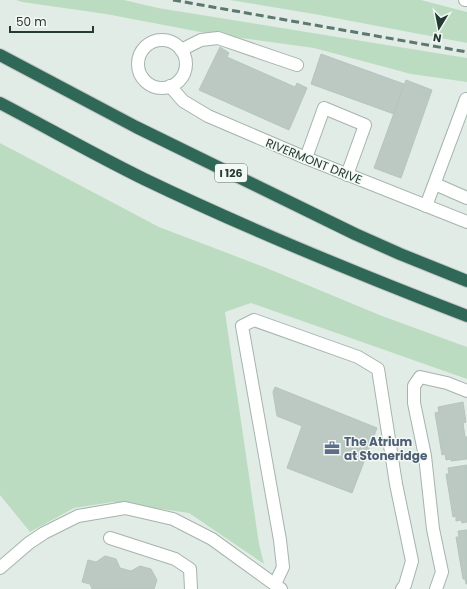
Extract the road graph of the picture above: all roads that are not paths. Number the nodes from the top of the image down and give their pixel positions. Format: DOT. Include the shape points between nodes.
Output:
graph roads {
  1 [pos="181,50"];
  2 [pos="0,55"];
  3 [pos="297,65"];
  4 [pos="170,86"];
  5 [pos="466,99"];
  6 [pos="0,103"];
  7 [pos="306,158"];
  8 [pos="347,175"];
  9 [pos="435,184"];
  10 [pos="467,198"];
  11 [pos="426,206"];
  12 [pos="467,222"];
  13 [pos="467,281"];
  14 [pos="467,316"];
  15 [pos="467,391"];
  16 [pos="110,538"];
  17 [pos="0,568"];
  18 [pos="278,587"];
  19 [pos="191,589"];
  20 [pos="402,589"];
  21 [pos="436,589"];
  1 -- 3 [label="street" via="201,40 218,38"];
  1 -- 4 [label="street" via="186,64 185,71 177,83"];
  1 -- 4 [label="street" via="175,44 160,40 152,42 140,53 138,69 147,83 162,88"];
  2 -- 13 [label="highway, I 126" via="136,127 355,234"];
  4 -- 7 [label="street, RIVERMONT DRIVE" via="183,101 208,116"];
  5 -- 9 [label="street"];
  6 -- 14 [label="highway" via="143,178 220,214 297,248"];
  7 -- 8 [label="street, RIVERMONT DRIVE"];
  7 -- 8 [label="street" via="324,108 365,125"];
  8 -- 11 [label="street, RIVERMONT DRIVE"];
  9 -- 10 [label="street"];
  9 -- 11 [label="street"];
  11 -- 12 [label="street, RIVERMONT DRIVE"];
  15 -- 21 [label="street" via="420,377 414,386 414,403 425,456 433,529 442,572"];
  16 -- 19 [label="street" via="175,559 190,569"];
  17 -- 18 [label="street" via="44,533 78,516 125,508 173,519 205,536"];
  18 -- 20 [label="street" via="283,566 280,540 242,326 254,320 358,357 378,369 396,484 412,561"];
}
